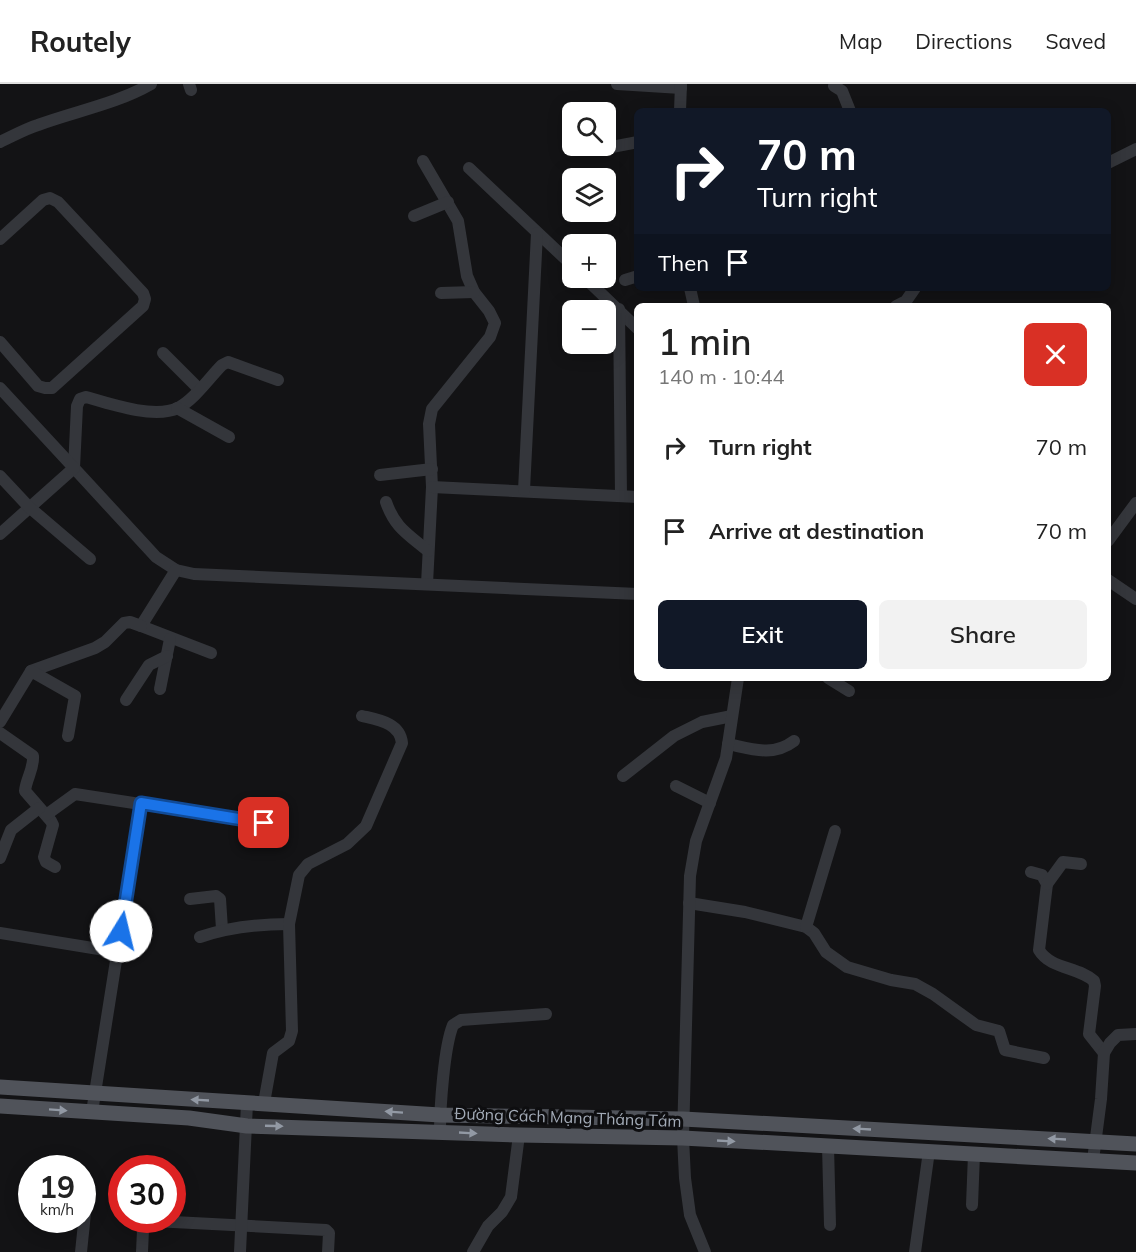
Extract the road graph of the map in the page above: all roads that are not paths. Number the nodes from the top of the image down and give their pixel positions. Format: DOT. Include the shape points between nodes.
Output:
graph roads {
  1 [pos="152,84"];
  2 [pos="617,84"];
  3 [pos="681,86"];
  4 [pos="834,86"];
  5 [pos="680,108"];
  6 [pos="849,108"];
  7 [pos="0,142"];
  8 [pos="634,143"];
  9 [pos="616,146"];
  10 [pos="1136,149"];
  11 [pos="423,161"];
  12 [pos="1111,162"];
  13 [pos="469,168"];
  14 [pos="448,202"];
  15 [pos="414,216"];
  16 [pos="537,233"];
  17 [pos="0,238"];
  18 [pos="562,256"];
  19 [pos="596,288"];
  20 [pos="913,291"];
  21 [pos="474,292"];
  22 [pos="441,293"];
  23 [pos="901,303"];
  24 [pos="619,309"];
  25 [pos="634,325"];
  26 [pos="1,345"];
  27 [pos="163,353"];
  28 [pos="278,380"];
  29 [pos="0,388"];
  30 [pos="199,389"];
  31 [pos="177,408"];
  32 [pos="229,437"];
  33 [pos="74,468"];
  34 [pos="432,469"];
  35 [pos="380,475"];
  36 [pos="0,477"];
  37 [pos="432,488"];
  38 [pos="524,490"];
  39 [pos="621,496"];
  40 [pos="634,497"];
  41 [pos="386,502"];
  42 [pos="1136,503"];
  43 [pos="29,507"];
  44 [pos="0,534"];
  45 [pos="1111,537"];
  46 [pos="429,551"];
  47 [pos="90,559"];
  48 [pos="176,570"];
  49 [pos="1111,582"];
  50 [pos="427,584"];
  51 [pos="634,594"];
  52 [pos="1136,600"];
  53 [pos="141,626"];
  54 [pos="170,639"];
  55 [pos="211,653"];
  56 [pos="167,656"];
  57 [pos="31,671"];
  58 [pos="738,681"];
  59 [pos="833,681"];
  60 [pos="160,689"];
  61 [pos="849,691"];
  62 [pos="126,700"];
  63 [pos="362,716"];
  64 [pos="732,716"];
  65 [pos="0,722"];
  66 [pos="0,733"];
  67 [pos="68,736"];
  68 [pos="794,741"];
  69 [pos="728,744"];
  70 [pos="623,776"];
  71 [pos="676,786"];
  72 [pos="141,803"];
  73 [pos="710,803"];
  74 [pos="42,812"];
  75 [pos="264,823"];
  76 [pos="835,831"];
  77 [pos="0,858"];
  78 [pos="1082,864"];
  79 [pos="55,867"];
  80 [pos="1031,872"];
  81 [pos="1047,884"];
  82 [pos="190,899"];
  83 [pos="689,903"];
  84 [pos="289,924"];
  85 [pos="806,927"];
  86 [pos="222,929"];
  87 [pos="0,933"];
  88 [pos="200,937"];
  89 [pos="117,952"];
  90 [pos="546,1014"];
  91 [pos="1136,1034"];
  92 [pos="1104,1053"];
  93 [pos="1044,1058"];
  94 [pos="0,1086"];
  95 [pos="95,1093"];
  96 [pos="247,1103"];
  97 [pos="264,1103"];
  98 [pos="0,1106"];
  99 [pos="92,1112"];
  100 [pos="440,1115"];
  101 [pos="683,1119"];
  102 [pos="247,1126"];
  103 [pos="440,1132"];
  104 [pos="519,1135"];
  105 [pos="683,1138"];
  106 [pos="1095,1141"];
  107 [pos="1136,1144"];
  108 [pos="828,1146"];
  109 [pos="929,1151"];
  110 [pos="974,1154"];
  111 [pos="1093,1160"];
  112 [pos="1136,1163"];
  113 [pos="972,1205"];
  114 [pos="830,1225"];
  115 [pos="242,1226"];
  116 [pos="83,1233"];
  117 [pos="81,1252"];
  118 [pos="142,1252"];
  119 [pos="240,1252"];
  120 [pos="328,1252"];
  121 [pos="473,1252"];
  122 [pos="705,1252"];
  123 [pos="915,1252"];
  1 -- 7 [label="street"];
  2 -- 3 [label="street"];
  3 -- 5 [label="street"];
  4 -- 6 [label="street" via="842,91"];
  8 -- 9 [label="street"];
  10 -- 12 [label="street"];
  11 -- 14 [label="street"];
  13 -- 16 [label="street"];
  14 -- 15 [label="street"];
  14 -- 21 [label="street" via="458,222 463,261"];
  16 -- 18 [label="street"];
  16 -- 38 [label="street"];
  17 -- 26 [label="street" via="50,198 58,202 145,299 143,306 52,388 38,386"];
  19 -- 24 [label="street"];
  20 -- 23 [label="street"];
  21 -- 22 [label="street"];
  21 -- 34 [label="street" via="495,323 490,337 432,409"];
  24 -- 25 [label="street"];
  24 -- 39 [label="street"];
  27 -- 30 [label="street"];
  28 -- 30 [label="street" via="228,363"];
  29 -- 33 [label="street"];
  30 -- 31 [label="street"];
  31 -- 32 [label="street"];
  31 -- 33 [label="street" via="132,410 86,397 80,399"];
  33 -- 43 [label="street"];
  33 -- 48 [label="street" via="156,557"];
  34 -- 35 [label="street"];
  34 -- 37 [label="street"];
  36 -- 43 [label="street"];
  37 -- 38 [label="street"];
  37 -- 46 [label="street"];
  38 -- 39 [label="street"];
  39 -- 40 [label="street"];
  41 -- 46 [label="street" via="397,526"];
  42 -- 45 [label="street"];
  43 -- 44 [label="street"];
  43 -- 47 [label="street"];
  46 -- 50 [label="street"];
  48 -- 50 [label="street"];
  48 -- 53 [label="street"];
  49 -- 52 [label="street"];
  50 -- 51 [label="street"];
  53 -- 54 [label="street"];
  53 -- 57 [label="street" via="124,623 95,648"];
  54 -- 55 [label="street"];
  54 -- 56 [label="street"];
  56 -- 60 [label="street"];
  56 -- 62 [label="street" via="149,664"];
  57 -- 65 [label="street"];
  57 -- 67 [label="street" via="75,696"];
  58 -- 64 [label="street"];
  59 -- 61 [label="street"];
  63 -- 84 [label="street" via="396,728 402,743 366,826 348,844 308,864 299,875"];
  64 -- 69 [label="street"];
  64 -- 70 [label="street" via="702,722 674,736"];
  66 -- 74 [label="street" via="33,756 25,791"];
  68 -- 69 [label="street" via="783,749 762,751"];
  69 -- 73 [label="street"];
  71 -- 73 [label="street"];
  72 -- 74 [label="street" via="75,794"];
  72 -- 75 [label="street"];
  72 -- 89 [label="street"];
  73 -- 83 [label="street" via="696,841"];
  74 -- 77 [label="street" via="11,830"];
  74 -- 79 [label="street" via="53,825 44,857"];
  76 -- 85 [label="street"];
  78 -- 81 [label="street" via="1063,862"];
  80 -- 81 [label="street" via="1042,875"];
  81 -- 92 [label="street" via="1039,950 1043,957 1094,981 1089,1034"];
  82 -- 86 [label="street" via="220,898"];
  83 -- 85 [label="street"];
  83 -- 101 [label="street"];
  84 -- 86 [label="street"];
  84 -- 97 [label="street" via="292,1031 289,1041 273,1053"];
  85 -- 93 [label="street" via="826,952 847,967 915,984 976,1025 999,1031 1005,1050"];
  86 -- 88 [label="street"];
  87 -- 89 [label="street"];
  89 -- 95 [label="street"];
  90 -- 100 [label="street" via="461,1020 453,1025"];
  91 -- 92 [label="street" via="1118,1035"];
  92 -- 106 [label="street"];
  94 -- 95 [label="main road, Đường Cách Mạng Tháng Tám"];
  96 -- 95 [label="main road, Đường Cách Mạng Tháng Tám, one-way"];
  95 -- 99 [label="street"];
  96 -- 97 [label="main road, Đường Cách Mạng Tháng Tám"];
  96 -- 102 [label="street"];
  100 -- 97 [label="main road, Đường Cách Mạng Tháng Tám, one-way"];
  98 -- 99 [label="main road, Đường Cách Mạng Tháng Tám, one-way"];
  99 -- 102 [label="main road, Đường Cách Mạng Tháng Tám"];
  100 -- 101 [label="main road, Đường Cách Mạng Tháng Tám"];
  100 -- 103 [label="street"];
  101 -- 105 [label="street"];
  106 -- 101 [label="main road, Đường Cách Mạng Tháng Tám, one-way"];
  102 -- 103 [label="main road, Đường Cách Mạng Tháng Tám, one-way"];
  102 -- 115 [label="street"];
  103 -- 104 [label="main road, Đường Cách Mạng Tháng Tám, one-way"];
  104 -- 105 [label="main road, Đường Cách Mạng Tháng Tám"];
  104 -- 121 [label="street" via="511,1197"];
  105 -- 108 [label="main road, Đường Cách Mạng Tháng Tám, one-way"];
  105 -- 122 [label="street" via="690,1215"];
  106 -- 107 [label="main road, Đường Cách Mạng Tháng Tám"];
  106 -- 111 [label="street"];
  108 -- 109 [label="main road, Đường Cách Mạng Tháng Tám"];
  108 -- 114 [label="street"];
  109 -- 110 [label="main road, Đường Cách Mạng Tháng Tám"];
  109 -- 123 [label="street"];
  110 -- 111 [label="main road, Đường Cách Mạng Tháng Tám"];
  110 -- 113 [label="street"];
  111 -- 112 [label="main road, Đường Cách Mạng Tháng Tám"];
  115 -- 118 [label="street" via="154,1221 143,1230"];
  115 -- 119 [label="street"];
  115 -- 120 [label="street" via="326,1230"];
  116 -- 117 [label="street"];
}
